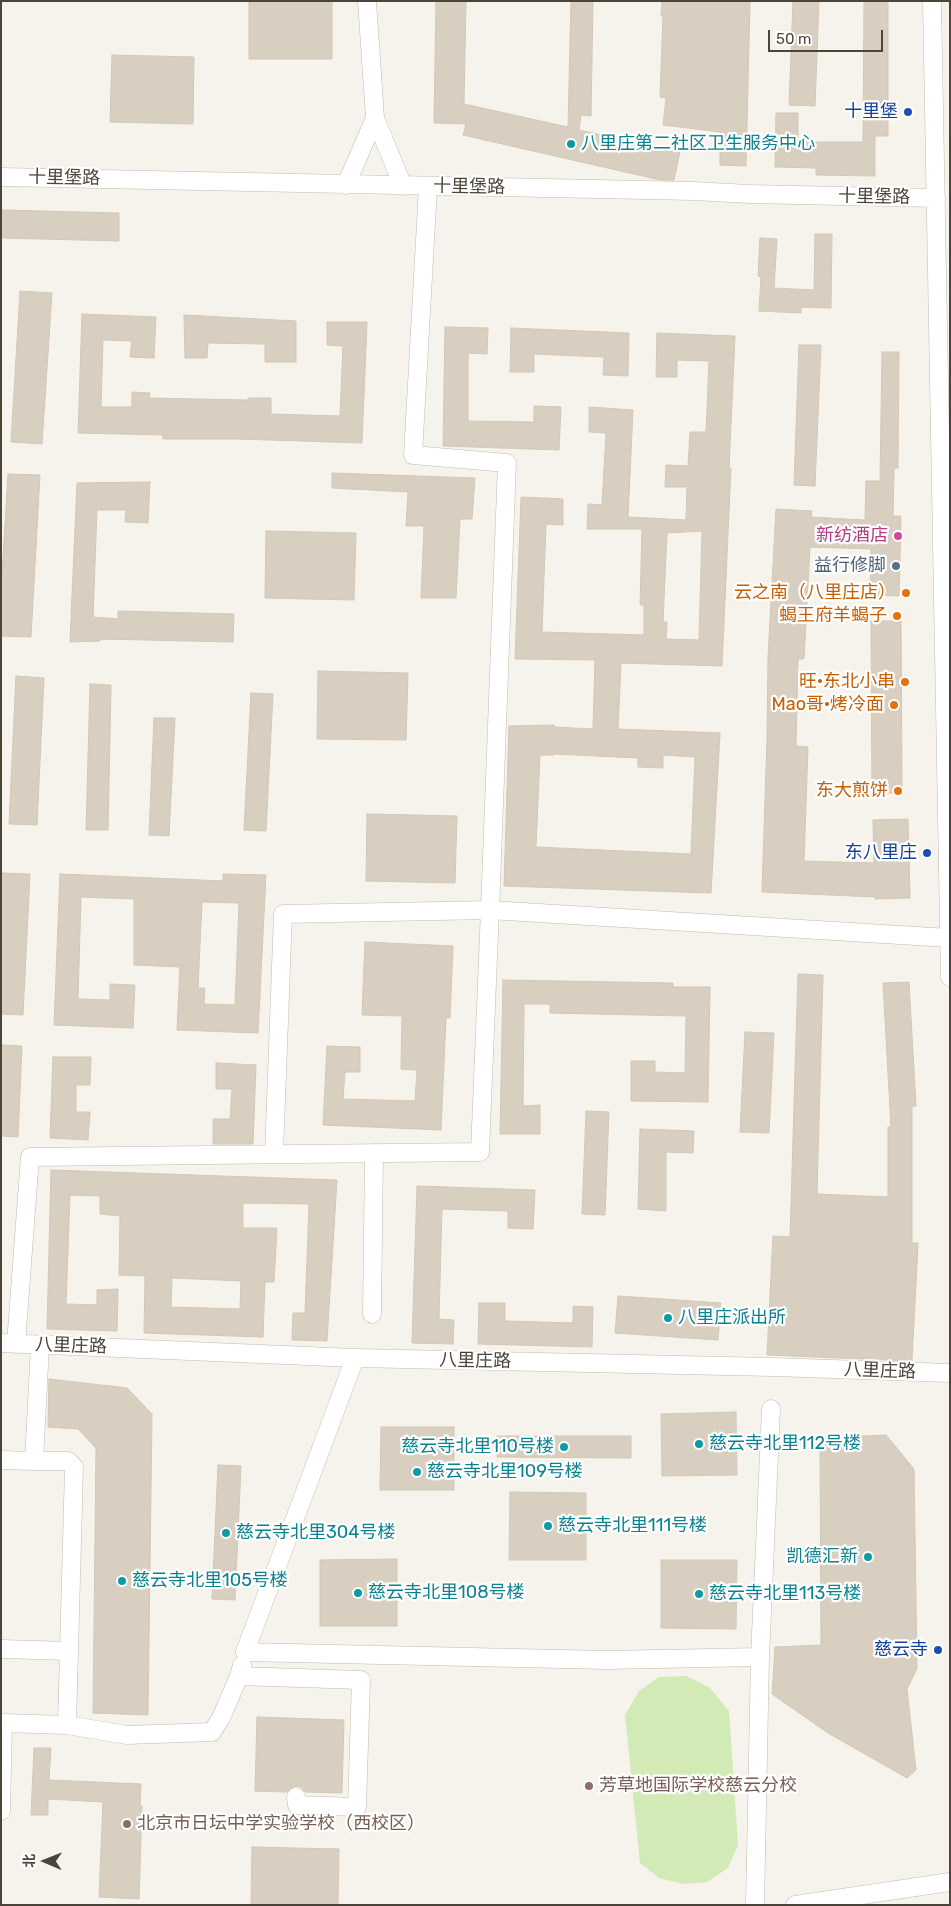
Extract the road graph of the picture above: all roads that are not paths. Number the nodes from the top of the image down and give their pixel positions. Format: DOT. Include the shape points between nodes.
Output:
graph roads {
  1 [pos="367,1"];
  2 [pos="932,1"];
  3 [pos="375,118"];
  4 [pos="1,177"];
  5 [pos="346,185"];
  6 [pos="403,186"];
  7 [pos="428,187"];
  8 [pos="936,198"];
  9 [pos="490,910"];
  10 [pos="949,938"];
  11 [pos="950,977"];
  12 [pos="374,1153"];
  13 [pos="274,1154"];
  14 [pos="372,1314"];
  15 [pos="9,1343"];
  16 [pos="40,1345"];
  17 [pos="355,1358"];
  18 [pos="950,1374"];
  19 [pos="772,1409"];
  20 [pos="1,1460"];
  21 [pos="34,1461"];
  22 [pos="1,1649"];
  23 [pos="69,1650"];
  24 [pos="245,1652"];
  25 [pos="760,1657"];
  26 [pos="239,1676"];
  27 [pos="67,1726"];
  28 [pos="296,1797"];
  29 [pos="1,1811"];
  30 [pos="950,1882"];
  31 [pos="755,1905"];
  32 [pos="795,1905"];
  1 -- 3 [label="street"];
  2 -- 8 [label="street"];
  3 -- 5 [label="street"];
  3 -- 6 [label="street"];
  4 -- 5 [label="street, 十里堡路"];
  5 -- 6 [label="street, 十里堡路"];
  6 -- 7 [label="street, 十里堡路"];
  7 -- 8 [label="street, 十里堡路"];
  7 -- 9 [label="street" via="413,455 507,463"];
  8 -- 10 [label="street"];
  9 -- 10 [label="street"];
  9 -- 12 [label="street" via="480,1152"];
  9 -- 13 [label="street" via="283,914"];
  10 -- 11 [label="street"];
  12 -- 13 [label="street"];
  12 -- 14 [label="street"];
  13 -- 15 [label="street" via="30,1157"];
  15 -- 16 [label="street, 八里庄路"];
  16 -- 17 [label="street, 八里庄路"];
  16 -- 21 [label="street"];
  17 -- 18 [label="street, 八里庄路"];
  17 -- 24 [label="street"];
  19 -- 25 [label="street"];
  20 -- 21 [label="street"];
  21 -- 23 [label="street" via="68,1461 74,1467"];
  22 -- 23 [label="street"];
  23 -- 27 [label="street"];
  24 -- 25 [label="street" via="607,1660"];
  24 -- 26 [label="street"];
  25 -- 31 [label="street"];
  26 -- 27 [label="street" via="222,1718 212,1732 127,1735"];
  26 -- 28 [label="street" via="360,1680 357,1807 296,1806"];
  27 -- 29 [label="street" via="3,1723"];
  30 -- 32 [label="street"];
}
